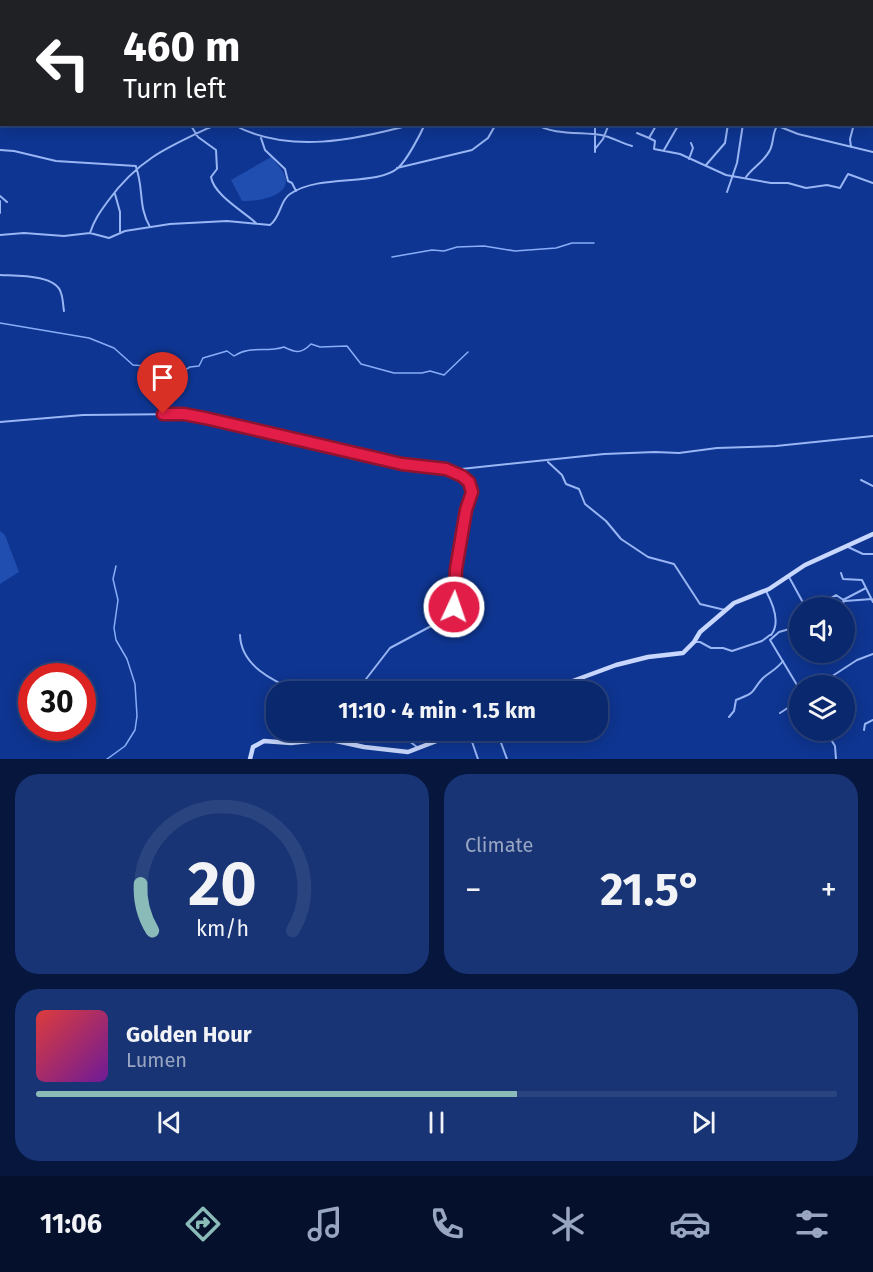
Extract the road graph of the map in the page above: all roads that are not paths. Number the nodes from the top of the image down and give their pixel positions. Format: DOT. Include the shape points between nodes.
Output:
graph roads {
  1 [pos="191,126"];
  2 [pos="213,126"];
  3 [pos="236,126"];
  4 [pos="404,126"];
  5 [pos="424,126"];
  6 [pos="495,126"];
  7 [pos="539,126"];
  8 [pos="595,126"];
  9 [pos="608,126"];
  10 [pos="656,126"];
  11 [pos="678,126"];
  12 [pos="728,126"];
  13 [pos="744,126"];
  14 [pos="777,126"];
  15 [pos="781,126"];
  16 [pos="853,126"];
  17 [pos="637,133"];
  18 [pos="594,134"];
  19 [pos="197,135"];
  20 [pos="604,136"];
  21 [pos="261,137"];
  22 [pos="649,138"];
  23 [pos="691,143"];
  24 [pos="632,146"];
  25 [pos="851,147"];
  26 [pos="0,150"];
  27 [pos="663,151"];
  28 [pos="873,152"];
  29 [pos="689,159"];
  30 [pos="705,166"];
  31 [pos="137,167"];
  32 [pos="398,168"];
  33 [pos="733,175"];
  34 [pos="746,177"];
  35 [pos="873,183"];
  36 [pos="296,190"];
  37 [pos="115,192"];
  38 [pos="727,192"];
  39 [pos="0,195"];
  40 [pos="0,201"];
  41 [pos="7,202"];
  42 [pos="0,213"];
  43 [pos="258,224"];
  44 [pos="150,227"];
  45 [pos="120,232"];
  46 [pos="90,233"];
  47 [pos="0,235"];
  48 [pos="0,275"];
  49 [pos="64,311"];
  50 [pos="0,422"];
  51 [pos="873,436"];
  52 [pos="547,461"];
  53 [pos="446,469"];
  54 [pos="861,480"];
  55 [pos="873,486"];
  56 [pos="873,534"];
  57 [pos="844,546"];
  58 [pos="873,554"];
  59 [pos="841,573"];
  60 [pos="789,577"];
  61 [pos="867,588"];
  62 [pos="766,591"];
  63 [pos="800,597"];
  64 [pos="849,597"];
  65 [pos="855,600"];
  66 [pos="873,600"];
  67 [pos="725,610"];
  68 [pos="789,629"];
  69 [pos="240,635"];
  70 [pos="770,637"];
  71 [pos="694,642"];
  72 [pos="873,654"];
  73 [pos="783,661"];
  74 [pos="791,675"];
  75 [pos="834,675"];
  76 [pos="278,681"];
  77 [pos="364,681"];
  78 [pos="571,681"];
  79 [pos="789,707"];
  80 [pos="780,713"];
  81 [pos="729,717"];
  82 [pos="873,720"];
  83 [pos="864,730"];
  84 [pos="309,741"];
  85 [pos="336,741"];
  86 [pos="409,741"];
  87 [pos="434,741"];
  88 [pos="471,741"];
  89 [pos="501,741"];
  90 [pos="832,741"];
  91 [pos="417,747"];
  92 [pos="250,759"];
  93 [pos="478,759"];
  94 [pos="507,759"];
  95 [pos="836,759"];
  1 -- 19 [label="street"];
  2 -- 19 [label="street"];
  3 -- 21 [label="street"];
  4 -- 21 [label="street" via="319,143"];
  5 -- 32 [label="street"];
  6 -- 32 [label="street" via="488,138 472,150"];
  7 -- 18 [label="street" via="550,131"];
  8 -- 18 [label="street"];
  9 -- 20 [label="street"];
  10 -- 22 [label="street"];
  11 -- 27 [label="street"];
  12 -- 30 [label="street" via="725,143"];
  13 -- 33 [label="street"];
  14 -- 34 [label="street" via="765,160"];
  15 -- 25 [label="street"];
  16 -- 25 [label="street"];
  17 -- 22 [label="street"];
  18 -- 20 [label="street"];
  18 -- 20 [label="street" via="595,151"];
  19 -- 31 [label="street"];
  19 -- 43 [label="street" via="216,150 217,168 211,177 215,187"];
  20 -- 24 [label="street"];
  21 -- 36 [label="street" via="265,150 282,165"];
  22 -- 27 [label="street" via="655,141 654,149"];
  23 -- 29 [label="street"];
  25 -- 28 [label="street"];
  26 -- 31 [label="street" via="56,161"];
  27 -- 29 [label="street"];
  29 -- 30 [label="street"];
  30 -- 33 [label="street"];
  31 -- 37 [label="street"];
  31 -- 44 [label="street" via="142,184 141,210"];
  32 -- 36 [label="street" via="376,178 327,181"];
  33 -- 34 [label="street"];
  33 -- 38 [label="street"];
  34 -- 35 [label="street" via="806,188 840,188 848,174"];
  36 -- 43 [label="street" via="286,196 274,222"];
  37 -- 45 [label="street"];
  37 -- 46 [label="street" via="96,217"];
  39 -- 41 [label="street"];
  40 -- 42 [label="street"];
  43 -- 44 [label="street" via="227,221"];
  44 -- 45 [label="street"];
  45 -- 46 [label="street" via="109,238"];
  46 -- 47 [label="street"];
  48 -- 49 [label="street" via="37,277 51,283 62,293"];
  50 -- 53 [label="street" via="83,415 184,414 402,464"];
  51 -- 52 [label="street" via="679,453 612,453"];
  52 -- 53 [label="street"];
  52 -- 67 [label="street" via="566,484 579,489 585,504 621,539 648,557 674,564 700,604"];
  53 -- 77 [label="street" via="462,476 472,489 456,569 454,607 435,624 390,648"];
  54 -- 55 [label="street"];
  56 -- 57 [label="street"];
  57 -- 58 [label="street"];
  57 -- 60 [label="street"];
  59 -- 61 [label="street" via="843,579 862,580"];
  60 -- 62 [label="street"];
  60 -- 63 [label="street"];
  61 -- 64 [label="street"];
  61 -- 66 [label="street"];
  62 -- 67 [label="street"];
  62 -- 70 [label="street" via="777,621"];
  65 -- 66 [label="street"];
  67 -- 71 [label="street"];
  68 -- 70 [label="street"];
  69 -- 76 [label="street" via="241,648 249,662"];
  70 -- 71 [label="street" via="732,651"];
  70 -- 73 [label="street"];
  71 -- 78 [label="street" via="680,654 643,658"];
  72 -- 75 [label="street"];
  73 -- 74 [label="street"];
  73 -- 81 [label="street" via="752,694 736,700"];
  79 -- 80 [label="street"];
  82 -- 83 [label="street" via="865,724"];
  84 -- 92 [label="street" via="263,741 253,748"];
  85 -- 91 [label="street" via="401,752"];
  86 -- 91 [label="street"];
  87 -- 91 [label="street"];
  88 -- 93 [label="street"];
  89 -- 94 [label="street"];
  90 -- 95 [label="street"];
}
